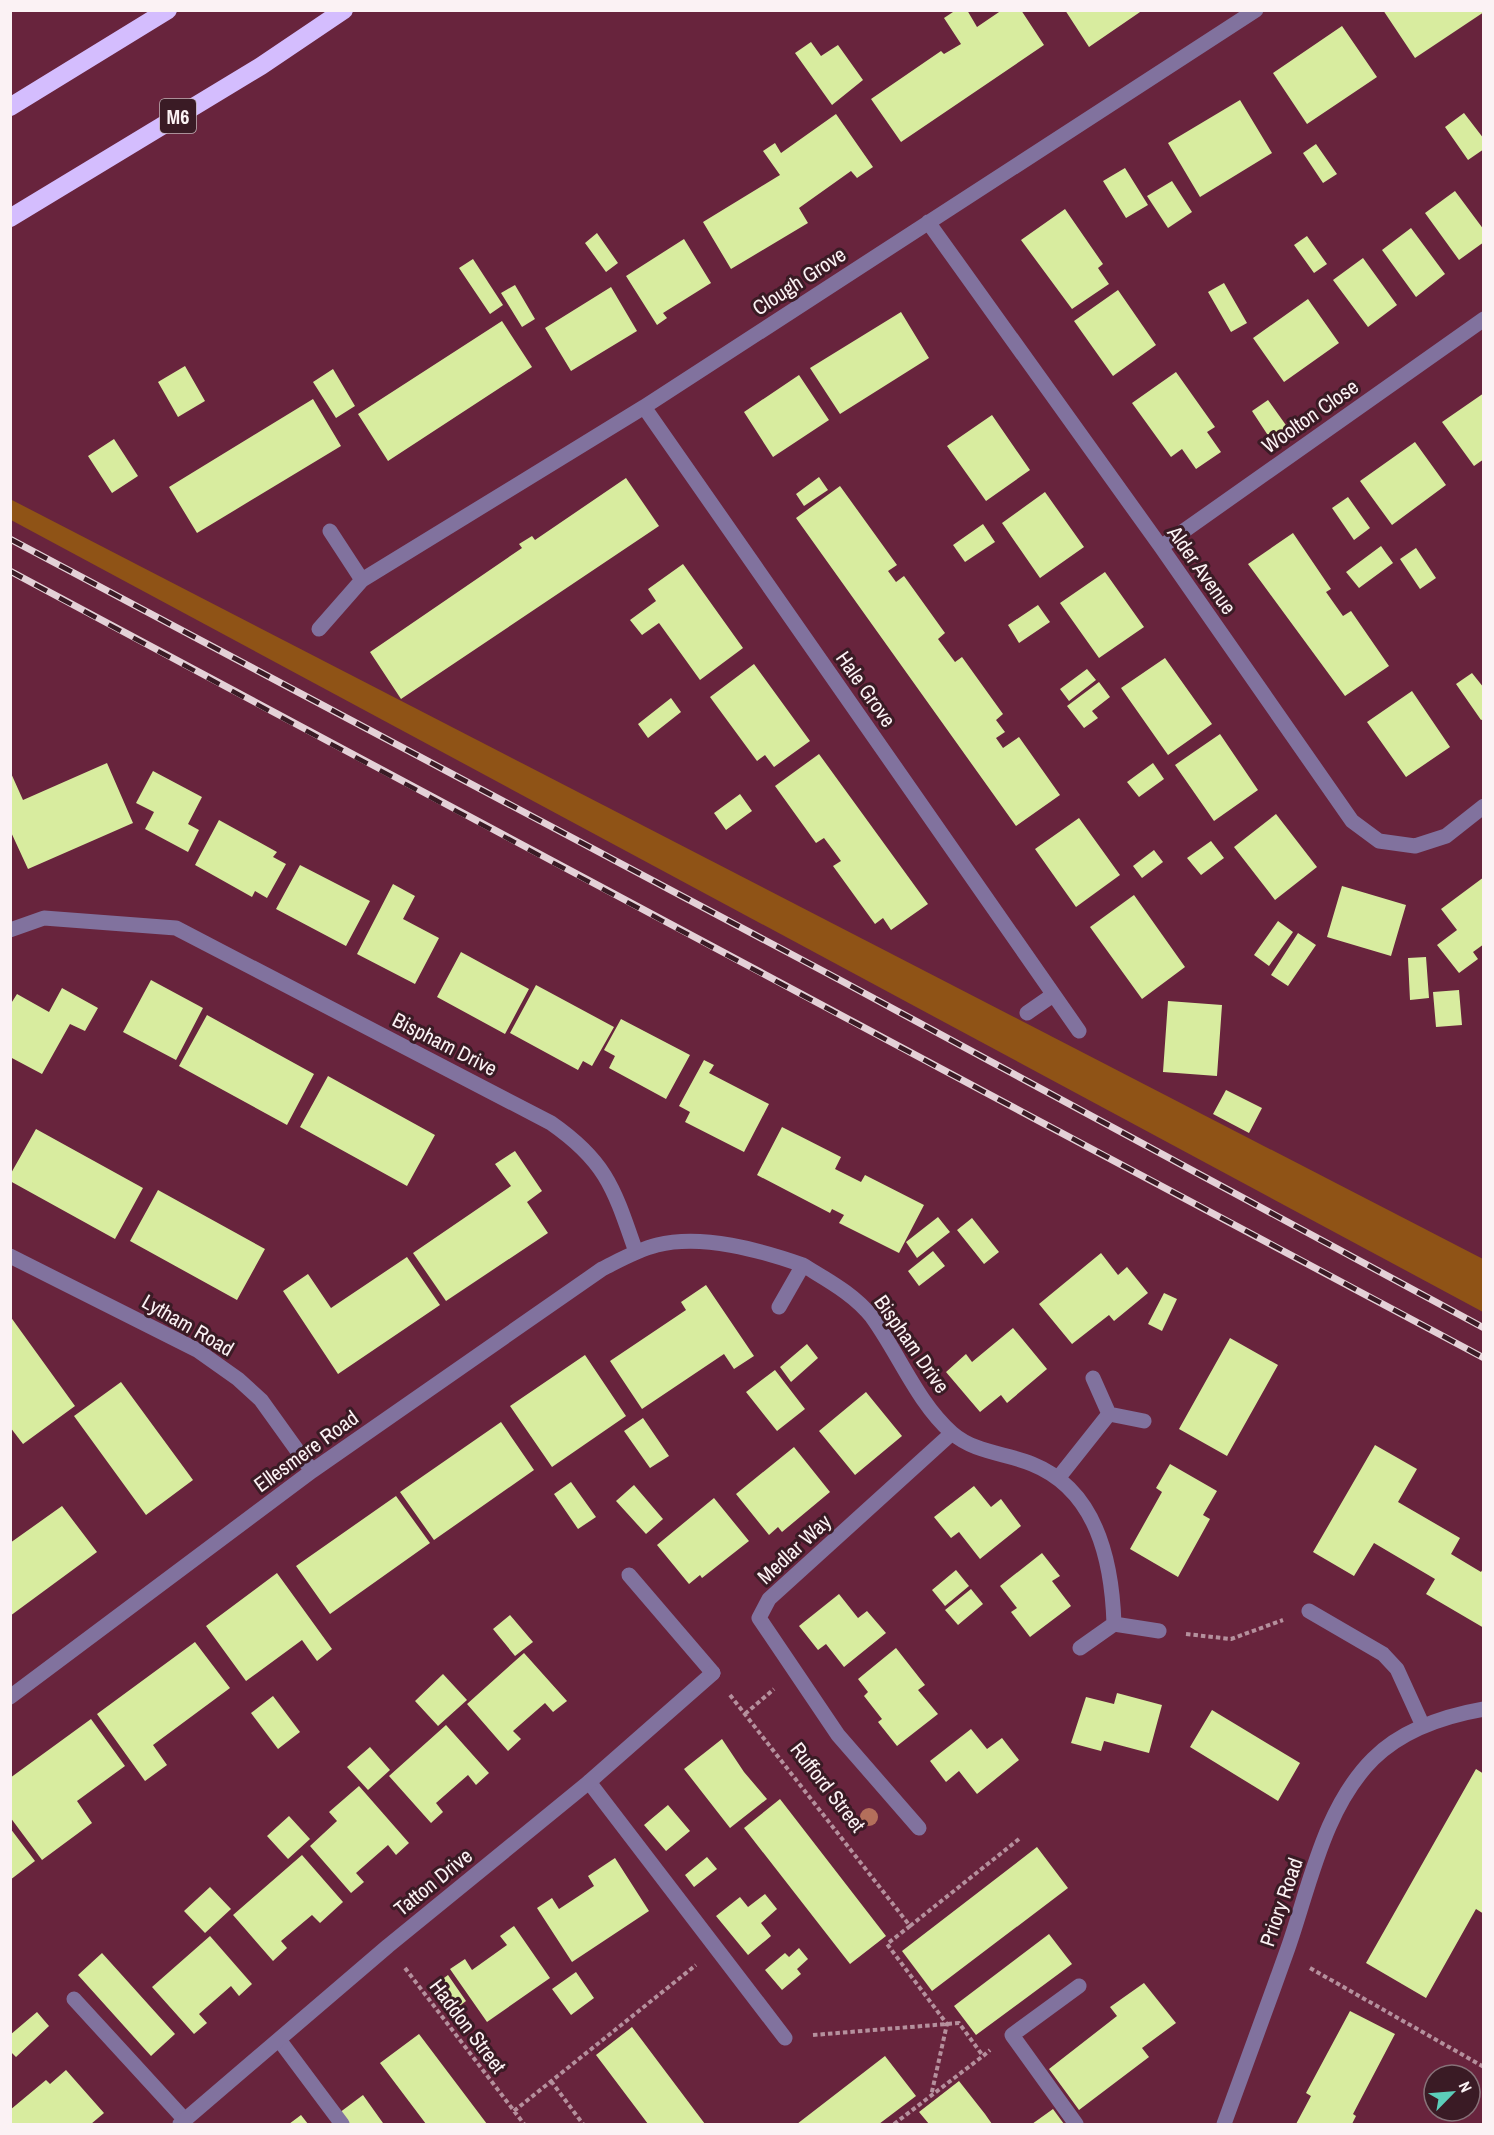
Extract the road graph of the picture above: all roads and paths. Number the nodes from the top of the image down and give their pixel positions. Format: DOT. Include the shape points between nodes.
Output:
graph roads {
  1 [pos="168,10"];
  2 [pos="344,10"];
  3 [pos="1256,10"];
  4 [pos="10,107"];
  5 [pos="10,218"];
  6 [pos="928,222"];
  7 [pos="1484,319"];
  8 [pos="644,407"];
  9 [pos="330,531"];
  10 [pos="1161,547"];
  11 [pos="362,580"];
  12 [pos="319,630"];
  13 [pos="1484,806"];
  14 [pos="10,930"];
  15 [pos="1053,995"];
  16 [pos="1027,1013"];
  17 [pos="1078,1031"];
  18 [pos="636,1252"];
  19 [pos="10,1256"];
  20 [pos="803,1265"];
  21 [pos="778,1307"];
  22 [pos="1093,1378"];
  23 [pos="1109,1414"];
  24 [pos="1144,1421"];
  25 [pos="952,1433"];
  26 [pos="312,1471"];
  27 [pos="1059,1477"];
  28 [pos="629,1575"];
  29 [pos="1309,1611"];
  30 [pos="1114,1624"];
  31 [pos="1159,1631"];
  32 [pos="1080,1648"];
  33 [pos="713,1673"];
  34 [pos="794,1673"];
  35 [pos="10,1697"];
  36 [pos="1484,1709"];
  37 [pos="745,1714"];
  38 [pos="1423,1726"];
  39 [pos="589,1782"];
  40 [pos="920,1828"];
  41 [pos="1019,1839"];
  42 [pos="910,1926"];
  43 [pos="388,1946"];
  44 [pos="716,1949"];
  45 [pos="1286,1954"];
  46 [pos="1079,1986"];
  47 [pos="74,1999"];
  48 [pos="947,2024"];
  49 [pos="1012,2035"];
  50 [pos="786,2037"];
  51 [pos="280,2041"];
  52 [pos="983,2056"];
  53 [pos="1484,2067"];
  54 [pos="551,2081"];
  55 [pos="931,2096"];
  56 [pos="514,2111"];
  57 [pos="183,2122"];
  58 [pos="342,2124"];
  59 [pos="524,2124"];
  60 [pos="583,2124"];
  61 [pos="894,2124"];
  62 [pos="1076,2124"];
  63 [pos="1224,2124"];
  1 -- 4 [label="highway"];
  2 -- 5 [label="highway, M6" via="261,66"];
  3 -- 6 [label="street, Clough Grove"];
  6 -- 8 [label="street, Clough Grove"];
  6 -- 10 [label="street, Alder Avenue"];
  7 -- 10 [label="street, Woolton Close"];
  8 -- 11 [label="street, Clough Grove"];
  8 -- 15 [label="street, Hale Grove"];
  9 -- 11 [label="street"];
  10 -- 13 [label="street, Alder Avenue" via="1352,820 1379,841 1415,846 1446,836"];
  11 -- 12 [label="street, Clough Grove"];
  14 -- 18 [label="street, Bispham Drive" via="44,918 176,928 560,1129 597,1161 620,1205"];
  15 -- 16 [label="street"];
  15 -- 17 [label="street, Hale Grove"];
  18 -- 20 [label="street, Bispham Drive" via="660,1244 710,1243 773,1254"];
  18 -- 26 [label="street, Ellesmere Road" via="602,1269"];
  19 -- 26 [label="street, Lytham Road" via="197,1350 238,1378 261,1400"];
  20 -- 21 [label="street"];
  20 -- 25 [label="street, Bispham Drive" via="845,1291 871,1316 925,1400"];
  22 -- 23 [label="street"];
  23 -- 24 [label="street"];
  23 -- 27 [label="street"];
  25 -- 27 [label="street" via="974,1447 1032,1463"];
  25 -- 34 [label="street, Medlar Way" via="769,1599 759,1618"];
  26 -- 35 [label="street, Ellesmere Road"];
  27 -- 30 [label="street" via="1094,1522 1105,1549"];
  28 -- 33 [label="street"];
  29 -- 31 [label="path" via="1231,1639"];
  29 -- 38 [label="street" via="1383,1654 1397,1669"];
  30 -- 31 [label="street"];
  30 -- 32 [label="street"];
  33 -- 37 [label="path, Rufford Street"];
  33 -- 39 [label="street, Tatton Drive"];
  34 -- 37 [label="path"];
  34 -- 40 [label="street, Medlar Way" via="838,1735"];
  36 -- 38 [label="street, Priory Road"];
  37 -- 42 [label="path, Rufford Street"];
  38 -- 45 [label="street, Priory Road" via="1393,1742 1374,1758 1339,1803"];
  39 -- 43 [label="street, Tatton Drive"];
  39 -- 44 [label="street"];
  41 -- 42 [label="path"];
  42 -- 48 [label="path" via="887,1944"];
  43 -- 51 [label="street, Tatton Drive"];
  43 -- 56 [label="path, Haddon Street"];
  44 -- 50 [label="street"];
  44 -- 54 [label="path"];
  45 -- 53 [label="path"];
  45 -- 63 [label="street, Priory Road"];
  46 -- 49 [label="street"];
  47 -- 57 [label="street"];
  48 -- 50 [label="path"];
  48 -- 52 [label="path" via="959,2023"];
  48 -- 55 [label="path"];
  49 -- 52 [label="path"];
  49 -- 62 [label="street"];
  51 -- 57 [label="street, Tatton Drive"];
  51 -- 58 [label="street"];
  52 -- 55 [label="path"];
  54 -- 56 [label="path"];
  54 -- 60 [label="path"];
  55 -- 61 [label="path"];
  56 -- 59 [label="path, Haddon Street"];
}
